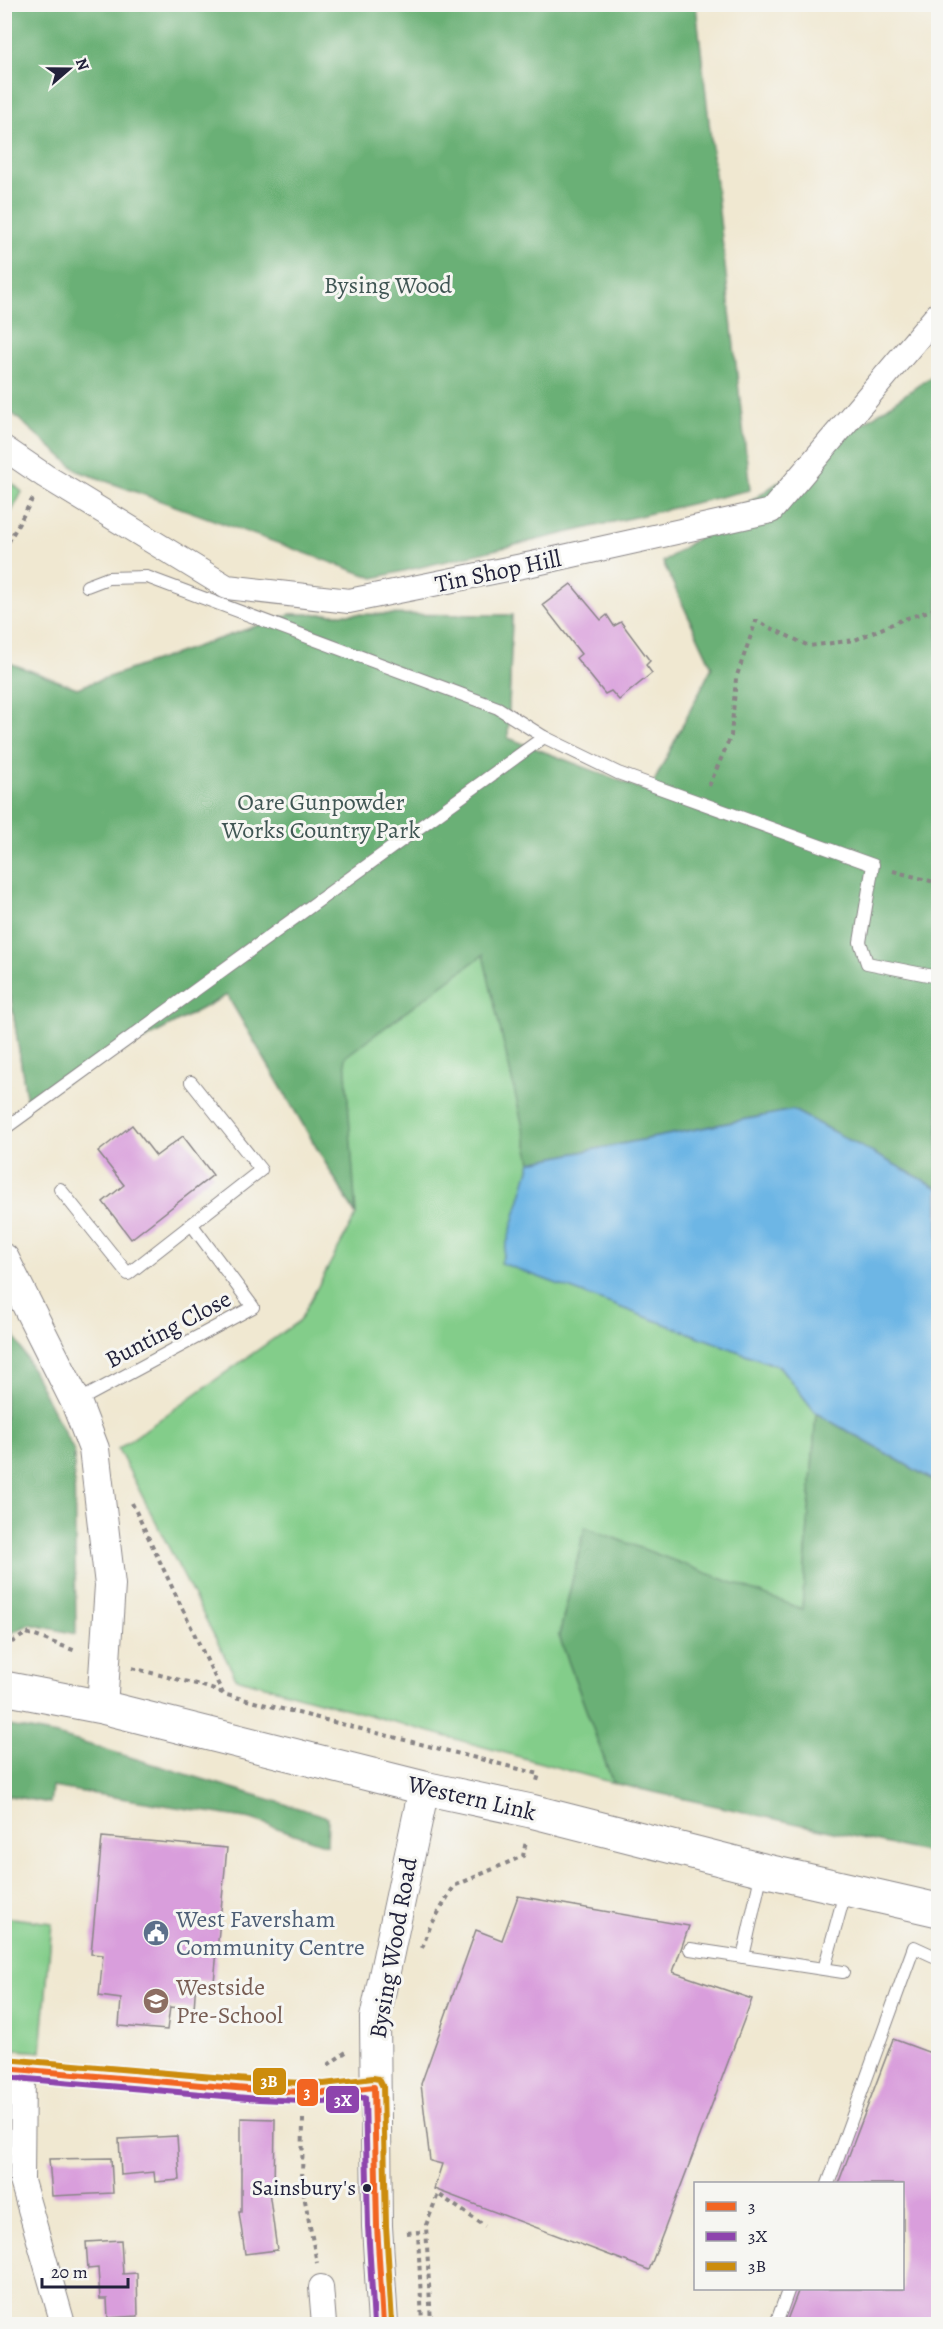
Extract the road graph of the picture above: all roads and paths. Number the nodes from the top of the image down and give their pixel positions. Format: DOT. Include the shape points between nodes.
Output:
graph roads {
  1 [pos="939,314"];
  2 [pos="4,448"];
  3 [pos="45,476"];
  4 [pos="4,550"];
  5 [pos="87,586"];
  6 [pos="939,608"];
  7 [pos="544,737"];
  8 [pos="701,803"];
  9 [pos="873,865"];
  10 [pos="939,883"];
  11 [pos="939,977"];
  12 [pos="191,1082"];
  13 [pos="4,1129"];
  14 [pos="60,1189"];
  15 [pos="192,1225"];
  16 [pos="4,1259"];
  17 [pos="76,1402"];
  18 [pos="130,1501"];
  19 [pos="4,1688"];
  20 [pos="102,1707"];
  21 [pos="424,1788"];
  22 [pos="531,1811"];
  23 [pos="763,1870"];
  24 [pos="454,1886"];
  25 [pos="846,1889"];
  26 [pos="939,1910"];
  27 [pos="690,1948"];
  28 [pos="742,1957"];
  29 [pos="939,1958"];
  30 [pos="824,1970"];
  31 [pos="843,1972"];
  32 [pos="351,2049"];
  33 [pos="14,2069"];
  34 [pos="374,2087"];
  35 [pos="302,2092"];
  36 [pos="829,2182"];
  37 [pos="485,2226"];
  38 [pos="400,2233"];
  39 [pos="321,2287"];
  40 [pos="789,2290"];
  41 [pos="63,2325"];
  42 [pos="324,2325"];
  43 [pos="382,2325"];
  44 [pos="422,2325"];
  45 [pos="430,2325"];
  46 [pos="776,2325"];
  1 -- 3 [label="street, Tin Shop Hill" via="771,511 349,601 227,587"];
  2 -- 3 [label="street, Tin Shop Hill"];
  3 -- 4 [label="path"];
  5 -- 7 [label="lane" via="108,578 147,577 498,708"];
  6 -- 8 [label="path" via="855,640 809,646 756,621 736,678 731,736"];
  7 -- 8 [label="lane" via="618,773"];
  7 -- 13 [label="lane"];
  8 -- 9 [label="lane"];
  9 -- 10 [label="path"];
  9 -- 11 [label="lane" via="860,942 867,963"];
  12 -- 15 [label="lane" via="261,1170"];
  14 -- 15 [label="lane" via="128,1275"];
  15 -- 17 [label="lane, Bunting Close" via="253,1307"];
  16 -- 17 [label="street"];
  17 -- 20 [label="street" via="94,1449 110,1586"];
  18 -- 22 [label="path" via="223,1694 539,1774"];
  19 -- 20 [label="main road, Western Link"];
  20 -- 21 [label="main road, Western Link"];
  21 -- 22 [label="main road, Western Link"];
  21 -- 34 [label="street, Bysing Wood Road" via="375,2018"];
  22 -- 23 [label="main road, Western Link"];
  22 -- 24 [label="path" via="523,1856"];
  23 -- 25 [label="main road, Western Link"];
  23 -- 28 [label="lane"];
  25 -- 26 [label="main road, Western Link"];
  25 -- 30 [label="lane"];
  27 -- 28 [label="lane"];
  28 -- 30 [label="lane"];
  29 -- 36 [label="lane" via="914,1947"];
  30 -- 31 [label="lane"];
  32 -- 35 [label="path" via="307,2074"];
  33 -- 35 [label="street"];
  33 -- 41 [label="street" via="22,2181"];
  34 -- 35 [label="street"];
  34 -- 43 [label="street, Bysing Wood Road"];
  35 -- 39 [label="path" via="302,2185"];
  37 -- 45 [label="path" via="438,2194 426,2225"];
  38 -- 44 [label="path" via="418,2232"];
  39 -- 42 [label="street"];
  40 -- 46 [label="lane"];
}
